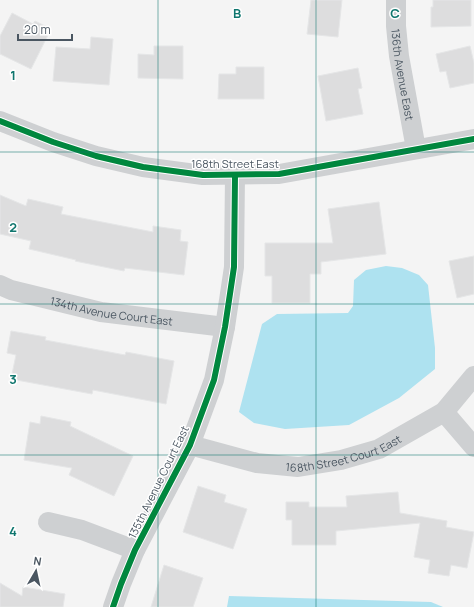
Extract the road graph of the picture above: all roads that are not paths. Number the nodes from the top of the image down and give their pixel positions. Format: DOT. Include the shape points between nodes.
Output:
graph roads {
  1 [pos="396,0"];
  2 [pos="0,121"];
  3 [pos="474,139"];
  4 [pos="416,148"];
  5 [pos="235,175"];
  6 [pos="0,285"];
  7 [pos="225,327"];
  8 [pos="474,376"];
  9 [pos="444,412"];
  10 [pos="190,445"];
  11 [pos="474,447"];
  12 [pos="48,522"];
  13 [pos="135,550"];
  14 [pos="113,607"];
  1 -- 4 [label="street, 136th Avenue East" via="399,56"];
  2 -- 5 [label="street, 168th Street East" via="89,154 136,166 203,175"];
  3 -- 4 [label="street, 168th Street East"];
  4 -- 5 [label="street, 168th Street East" via="279,174"];
  5 -- 7 [label="street, 135th Avenue Court East" via="234,267"];
  6 -- 7 [label="street, 134th Avenue Court East" via="101,312"];
  7 -- 10 [label="street, 135th Avenue Court East" via="214,380"];
  8 -- 9 [label="street, 168th Street Court East"];
  9 -- 10 [label="street, 168th Street Court East" via="379,449 341,460 298,467 257,463"];
  9 -- 11 [label="street"];
  10 -- 13 [label="street, 135th Avenue Court East"];
  12 -- 13 [label="street" via="82,530"];
  13 -- 14 [label="street, 135th Avenue Court East"];
}
